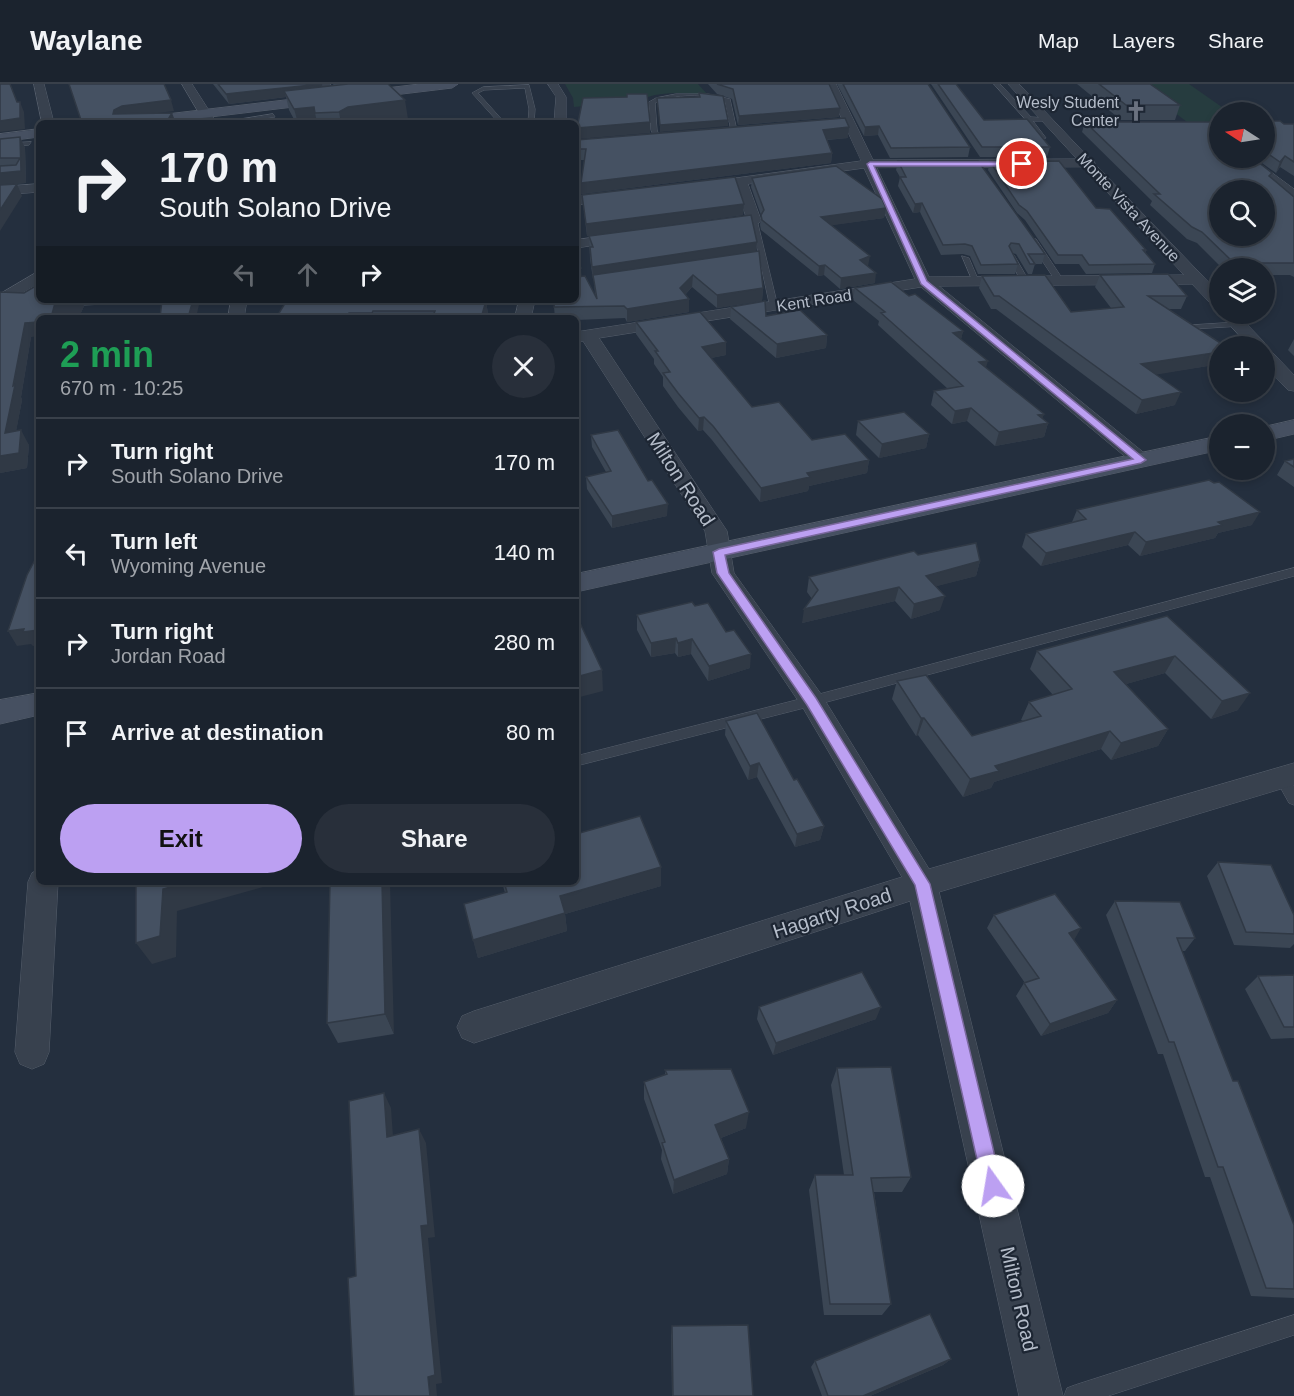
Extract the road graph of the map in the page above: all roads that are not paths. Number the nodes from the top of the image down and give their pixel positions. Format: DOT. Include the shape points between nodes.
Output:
graph roads {
  1 [pos="39,84"];
  2 [pos="187,84"];
  3 [pos="324,84"];
  4 [pos="452,84"];
  5 [pos="554,84"];
  6 [pos="831,84"];
  7 [pos="997,84"];
  8 [pos="1013,84"];
  9 [pos="435,85"];
  10 [pos="336,97"];
  11 [pos="273,116"];
  12 [pos="208,118"];
  13 [pos="1029,119"];
  14 [pos="47,120"];
  15 [pos="175,120"];
  16 [pos="239,120"];
  17 [pos="499,120"];
  18 [pos="531,120"];
  19 [pos="560,120"];
  20 [pos="1054,123"];
  21 [pos="734,131"];
  22 [pos="1044,137"];
  23 [pos="0,138"];
  24 [pos="34,138"];
  25 [pos="657,138"];
  26 [pos="0,146"];
  27 [pos="1090,163"];
  28 [pos="870,164"];
  29 [pos="1258,168"];
  30 [pos="741,182"];
  31 [pos="36,188"];
  32 [pos="682,189"];
  33 [pos="0,191"];
  34 [pos="635,194"];
  35 [pos="1294,195"];
  36 [pos="579,201"];
  37 [pos="754,219"];
  38 [pos="706,226"];
  39 [pos="1027,231"];
  40 [pos="635,236"];
  41 [pos="579,244"];
  42 [pos="763,258"];
  43 [pos="965,258"];
  44 [pos="1011,258"];
  45 [pos="751,260"];
  46 [pos="36,278"];
  47 [pos="1197,279"];
  48 [pos="1060,280"];
  49 [pos="1025,281"];
  50 [pos="924,282"];
  51 [pos="977,282"];
  52 [pos="1209,292"];
  53 [pos="0,301"];
  54 [pos="774,307"];
  55 [pos="1209,323"];
  56 [pos="1238,324"];
  57 [pos="1177,328"];
  58 [pos="1249,336"];
  59 [pos="590,350"];
  60 [pos="1275,366"];
  61 [pos="1294,386"];
  62 [pos="1294,427"];
  63 [pos="1275,431"];
  64 [pos="1209,445"];
  65 [pos="1141,460"];
  66 [pos="719,552"];
  67 [pos="1294,572"];
  68 [pos="579,582"];
  69 [pos="812,701"];
  70 [pos="36,705"];
  71 [pos="0,712"];
  72 [pos="579,760"];
  73 [pos="1290,783"];
  74 [pos="922,884"];
  75 [pos="43,885"];
  76 [pos="474,1027"];
  77 [pos="32,1052"];
  78 [pos="1294,1325"];
  79 [pos="1041,1396"];
  80 [pos="1075,1396"];
  1 -- 14 [label="street"];
  2 -- 12 [label="street"];
  3 -- 10 [label="street"];
  4 -- 9 [label="street"];
  5 -- 19 [label="street" via="561,97"];
  6 -- 28 [label="street" via="843,122"];
  7 -- 13 [label="lane"];
  8 -- 20 [label="street, Monte Vista Avenue"];
  9 -- 10 [label="street"];
  10 -- 12 [label="street"];
  11 -- 16 [label="lane"];
  12 -- 15 [label="street"];
  13 -- 20 [label="lane"];
  13 -- 22 [label="lane"];
  17 -- 18 [label="lane" via="475,93 527,86"];
  20 -- 27 [label="street, Monte Vista Avenue"];
  21 -- 25 [label="lane" via="728,100 724,98 659,98 652,102"];
  23 -- 24 [label="street"];
  24 -- 26 [label="lane"];
  27 -- 28 [label="street"];
  27 -- 47 [label="street, Monte Vista Avenue"];
  28 -- 30 [label="street"];
  28 -- 50 [label="street"];
  29 -- 35 [label="street"];
  30 -- 32 [label="street"];
  30 -- 37 [label="street"];
  31 -- 33 [label="street"];
  34 -- 36 [label="street"];
  37 -- 38 [label="street"];
  37 -- 42 [label="lane"];
  39 -- 48 [label="lane"];
  40 -- 41 [label="street"];
  42 -- 45 [label="lane"];
  42 -- 54 [label="lane"];
  43 -- 51 [label="lane"];
  44 -- 49 [label="lane"];
  46 -- 53 [label="street"];
  47 -- 48 [label="street, Kent Road"];
  47 -- 52 [label="street, Monte Vista Avenue"];
  48 -- 49 [label="street, Kent Road"];
  49 -- 51 [label="street, Kent Road"];
  50 -- 51 [label="street, Kent Road"];
  50 -- 54 [label="street, Kent Road"];
  50 -- 65 [label="street"];
  54 -- 59 [label="street, Kent Road"];
  55 -- 57 [label="lane"];
  56 -- 58 [label="street"];
  59 -- 66 [label="street, Milton Road" via="716,531"];
  60 -- 61 [label="street"];
  62 -- 63 [label="street"];
  64 -- 65 [label="street"];
  65 -- 66 [label="street"];
  66 -- 68 [label="street"];
  66 -- 69 [label="street, Milton Road" via="723,573"];
  67 -- 69 [label="lane"];
  69 -- 72 [label="lane"];
  69 -- 74 [label="street, Milton Road"];
  70 -- 71 [label="street"];
  73 -- 74 [label="street, Hagarty Road"];
  74 -- 76 [label="street, Hagarty Road"];
  74 -- 79 [label="street, Milton Road"];
  75 -- 77 [label="street"];
  78 -- 80 [label="lane"];
}
